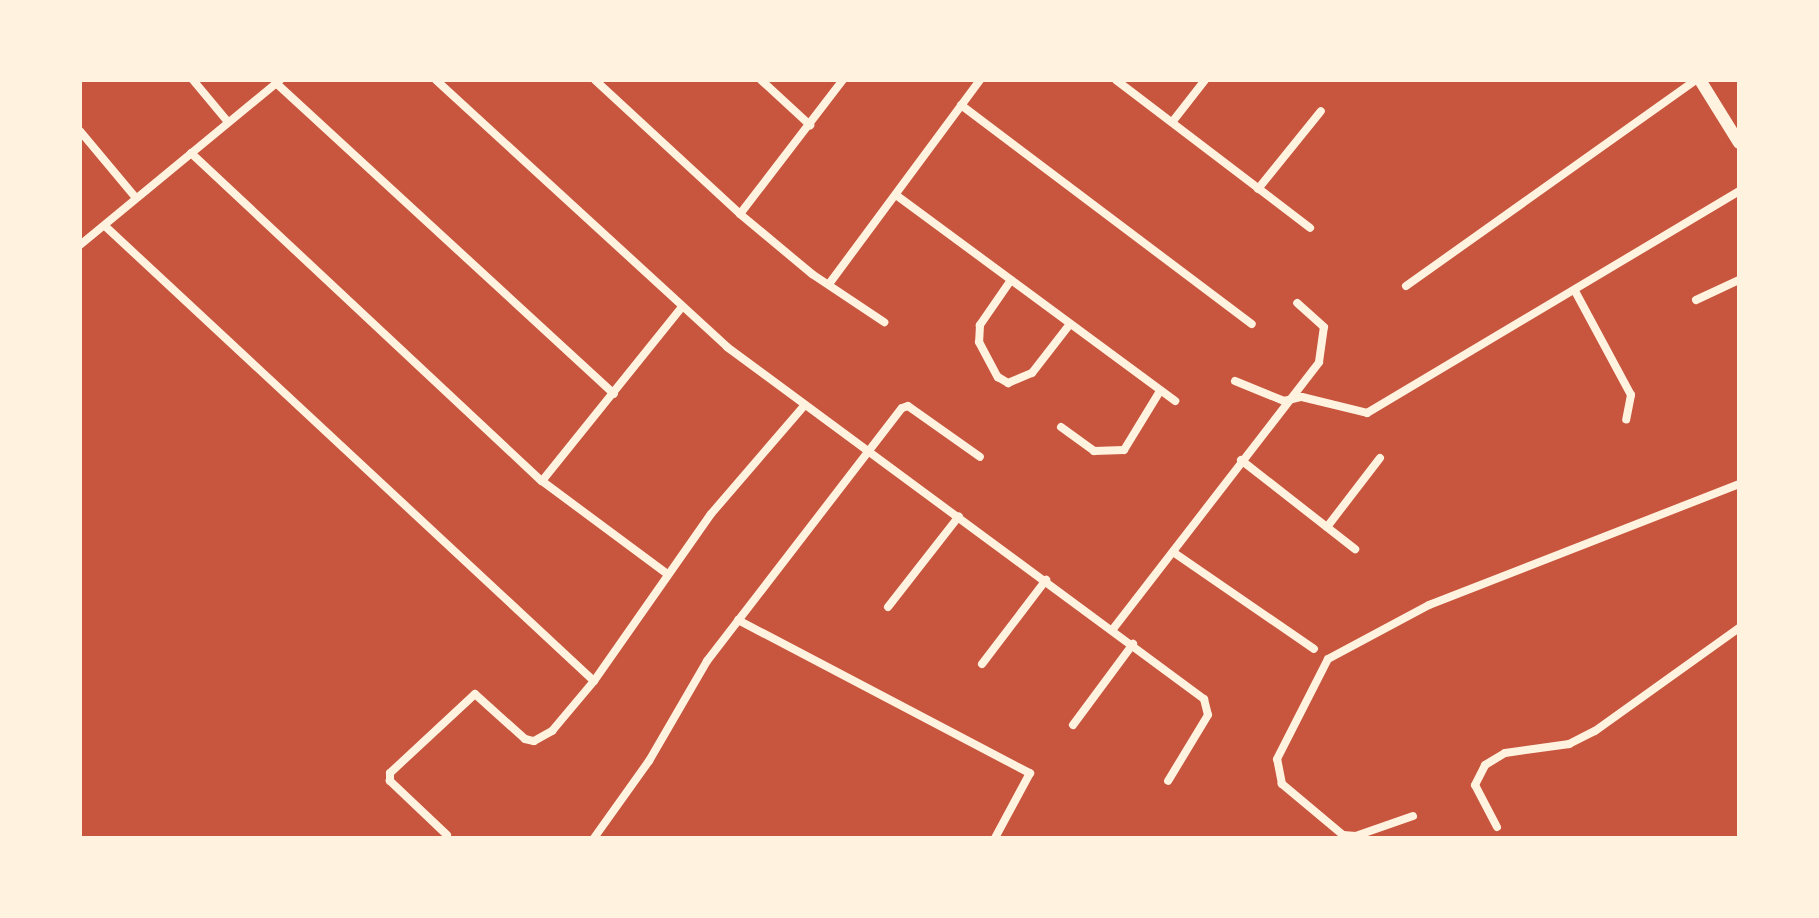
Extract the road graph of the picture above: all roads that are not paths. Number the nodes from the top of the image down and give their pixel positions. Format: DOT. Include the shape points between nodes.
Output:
graph roads {
  1 [pos="193,80"];
  2 [pos="436,80"];
  3 [pos="595,80"];
  4 [pos="761,80"];
  5 [pos="843,80"];
  6 [pos="980,80"];
  7 [pos="1117,80"];
  8 [pos="1205,80"];
  9 [pos="1698,80"];
  10 [pos="278,82"];
  11 [pos="961,105"];
  12 [pos="1321,111"];
  13 [pos="1173,121"];
  14 [pos="228,122"];
  15 [pos="810,125"];
  16 [pos="80,131"];
  17 [pos="1739,143"];
  18 [pos="191,153"];
  19 [pos="1258,189"];
  20 [pos="1739,191"];
  21 [pos="896,195"];
  22 [pos="136,198"];
  23 [pos="740,214"];
  24 [pos="105,226"];
  25 [pos="1310,228"];
  26 [pos="80,245"];
  27 [pos="1011,280"];
  28 [pos="1739,280"];
  29 [pos="829,284"];
  30 [pos="1406,286"];
  31 [pos="1575,291"];
  32 [pos="1696,300"];
  33 [pos="1297,303"];
  34 [pos="682,307"];
  35 [pos="884,322"];
  36 [pos="1070,324"];
  37 [pos="1252,324"];
  38 [pos="1235,381"];
  39 [pos="1160,391"];
  40 [pos="614,394"];
  41 [pos="1175,401"];
  42 [pos="1284,401"];
  43 [pos="804,406"];
  44 [pos="1626,420"];
  45 [pos="1061,427"];
  46 [pos="870,450"];
  47 [pos="980,457"];
  48 [pos="1380,458"];
  49 [pos="1241,460"];
  50 [pos="542,481"];
  51 [pos="1739,484"];
  52 [pos="959,516"];
  53 [pos="1327,527"];
  54 [pos="1355,549"];
  55 [pos="1173,552"];
  56 [pos="666,573"];
  57 [pos="1046,580"];
  58 [pos="888,607"];
  59 [pos="738,620"];
  60 [pos="1739,628"];
  61 [pos="1113,629"];
  62 [pos="1133,644"];
  63 [pos="1314,649"];
  64 [pos="982,664"];
  65 [pos="594,681"];
  66 [pos="1073,725"];
  67 [pos="1168,781"];
  68 [pos="1413,816"];
  69 [pos="1497,827"];
  70 [pos="447,835"];
  71 [pos="594,838"];
  72 [pos="995,838"];
  1 -- 14 [label="street"];
  2 -- 34 [label="street"];
  3 -- 23 [label="street"];
  4 -- 15 [label="street"];
  5 -- 15 [label="street"];
  6 -- 11 [label="street"];
  7 -- 13 [label="street"];
  8 -- 13 [label="street"];
  9 -- 17 [label="street"];
  9 -- 30 [label="street"];
  10 -- 14 [label="street"];
  10 -- 40 [label="street"];
  11 -- 21 [label="street"];
  11 -- 37 [label="street"];
  12 -- 19 [label="street"];
  13 -- 19 [label="street"];
  14 -- 18 [label="street"];
  15 -- 23 [label="street"];
  16 -- 22 [label="street"];
  18 -- 22 [label="street"];
  18 -- 50 [label="street"];
  19 -- 25 [label="street"];
  20 -- 31 [label="street"];
  21 -- 27 [label="street"];
  21 -- 29 [label="street"];
  22 -- 24 [label="street"];
  23 -- 29 [label="street"];
  24 -- 26 [label="street"];
  24 -- 65 [label="street"];
  27 -- 36 [label="street"];
  27 -- 36 [label="street" via="980,325 979,342 998,377 1008,383 1032,373"];
  28 -- 32 [label="street"];
  29 -- 35 [label="street"];
  31 -- 42 [label="street" via="1367,413 1302,397"];
  31 -- 44 [label="street" via="1631,395"];
  33 -- 42 [label="street" via="1322,323 1325,343 1311,374"];
  34 -- 40 [label="street"];
  34 -- 43 [label="street"];
  36 -- 39 [label="street"];
  38 -- 42 [label="street"];
  39 -- 41 [label="street"];
  39 -- 45 [label="street" via="1124,450 1094,451"];
  40 -- 50 [label="street"];
  42 -- 49 [label="street"];
  43 -- 46 [label="street"];
  43 -- 56 [label="street"];
  46 -- 47 [label="street" via="908,406"];
  46 -- 52 [label="street"];
  46 -- 59 [label="street"];
  48 -- 53 [label="street"];
  49 -- 53 [label="street"];
  49 -- 55 [label="street"];
  50 -- 56 [label="street"];
  51 -- 68 [label="street" via="1429,605 1328,659 1277,759 1282,784 1343,835 1356,836"];
  52 -- 57 [label="street"];
  52 -- 58 [label="street"];
  53 -- 54 [label="street"];
  55 -- 61 [label="street"];
  55 -- 63 [label="street"];
  56 -- 65 [label="street"];
  57 -- 61 [label="street"];
  57 -- 64 [label="street"];
  59 -- 71 [label="street"];
  59 -- 72 [label="street" via="1030,773"];
  60 -- 69 [label="street" via="1595,731 1569,744 1505,753 1485,765 1475,785"];
  61 -- 62 [label="street"];
  62 -- 66 [label="street"];
  62 -- 67 [label="street" via="1209,706"];
  65 -- 70 [label="street" via="564,719 534,741 479,693 469,695 397,765 390,781"];
}
